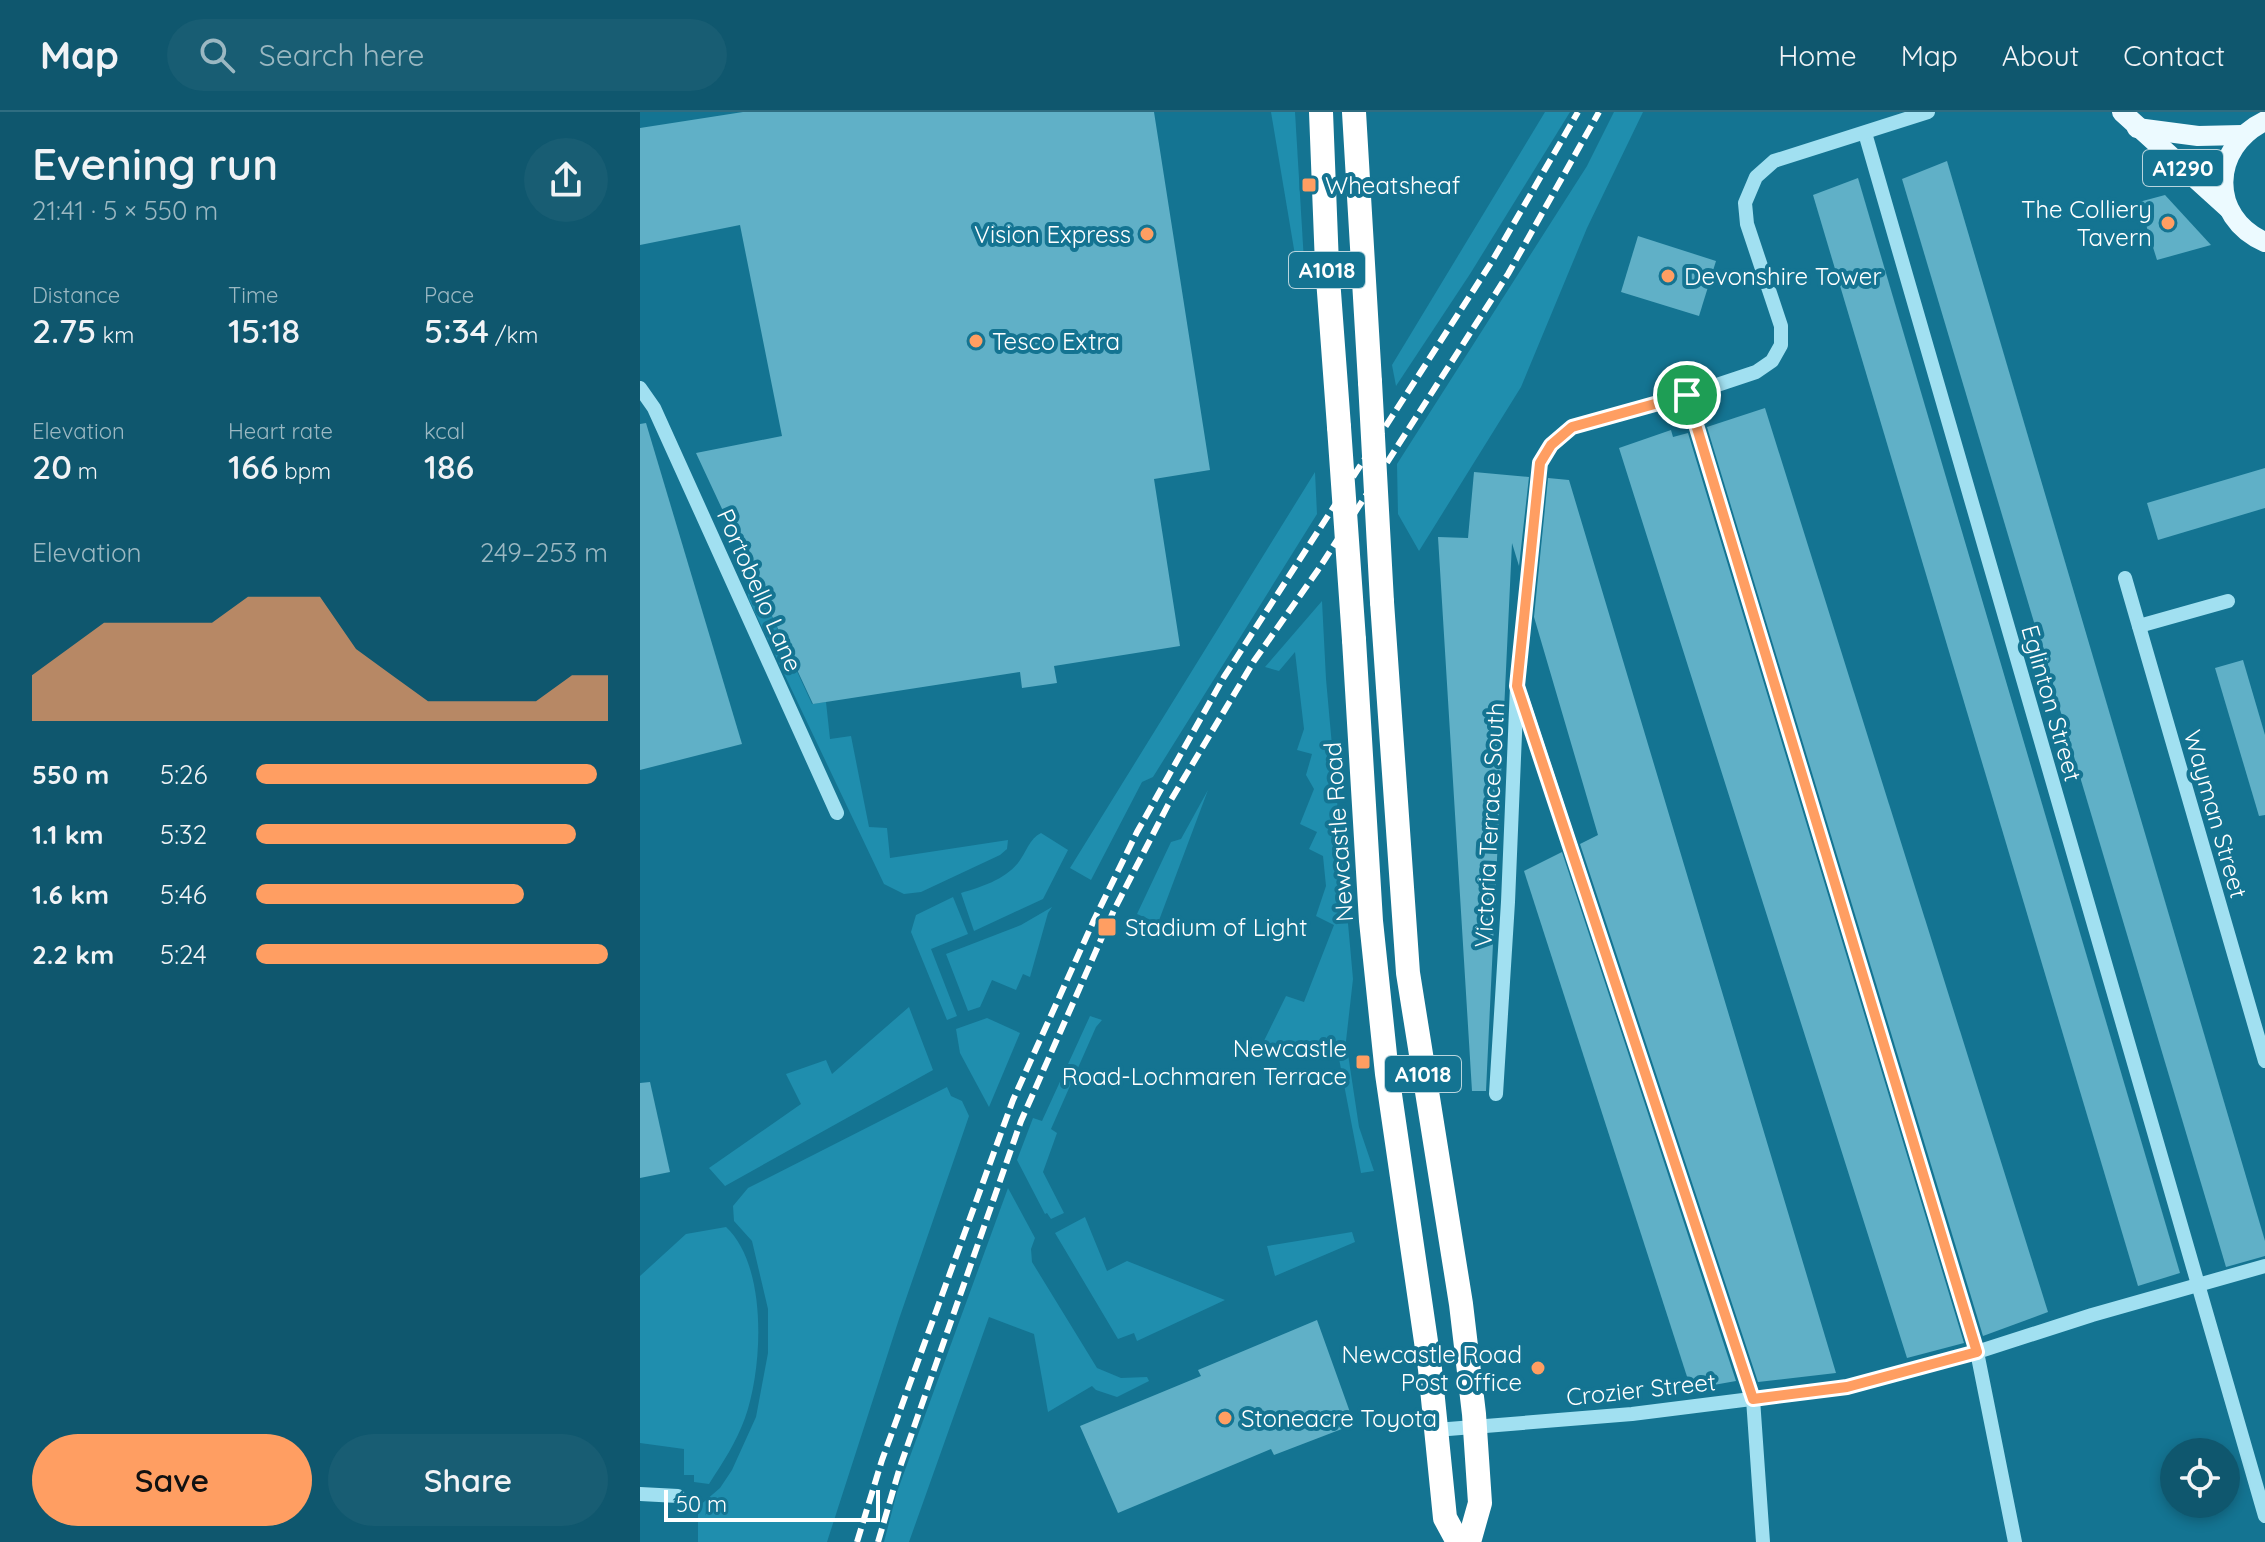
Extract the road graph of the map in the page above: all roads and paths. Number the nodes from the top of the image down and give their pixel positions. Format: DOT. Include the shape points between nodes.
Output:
graph roads {
  1 [pos="1321,112"];
  2 [pos="1354,112"];
  3 [pos="1928,112"];
  4 [pos="2122,112"];
  5 [pos="2254,124"];
  6 [pos="2137,128"];
  7 [pos="1865,133"];
  8 [pos="2228,208"];
  9 [pos="2265,242"];
  10 [pos="640,388"];
  11 [pos="1687,395"];
  12 [pos="2125,578"];
  13 [pos="2228,601"];
  14 [pos="2139,626"];
  15 [pos="1517,686"];
  16 [pos="837,813"];
  17 [pos="2265,1061"];
  18 [pos="1496,1094"];
  19 [pos="2265,1266"];
  20 [pos="2196,1284"];
  21 [pos="1977,1352"];
  22 [pos="1753,1399"];
  23 [pos="1475,1426"];
  24 [pos="1436,1430"];
  25 [pos="640,1494"];
  26 [pos="678,1496"];
  27 [pos="2265,1516"];
  28 [pos="1458,1542"];
  29 [pos="1469,1542"];
  30 [pos="1763,1542"];
  31 [pos="2015,1542"];
  1 -- 24 [label="highway, Newcastle Road / A1018, bridge" via="1371,921"];
  2 -- 23 [label="highway, A1018, bridge" via="1408,973 1461,1304"];
  3 -- 7 [label="street"];
  4 -- 6 [label="main road, A1290"];
  5 -- 6 [label="main road, A1290" via="2198,136"];
  5 -- 8 [label="main road" via="2230,151 2224,169"];
  6 -- 8 [label="main road, A1290"];
  7 -- 11 [label="street" via="1774,161 1756,177 1745,203 1747,224 1781,326 1781,345 1772,361 1756,372"];
  7 -- 20 [label="street, Eglinton Street"];
  8 -- 9 [label="main road" via="2239,225"];
  10 -- 16 [label="street, Portobello Lane" via="654,408"];
  11 -- 15 [label="street, Victoria Terrace South" via="1572,427 1540,463"];
  11 -- 21 [label="street"];
  12 -- 14 [label="street, Wayman Street"];
  13 -- 14 [label="street"];
  14 -- 17 [label="street, Wayman Street"];
  15 -- 18 [label="street, Victoria Terrace South"];
  15 -- 22 [label="street"];
  19 -- 20 [label="street, Crozier Street"];
  20 -- 21 [label="street, Crozier Street"];
  20 -- 27 [label="street, Eglinton Street"];
  21 -- 22 [label="street, Crozier Street" via="1847,1387"];
  21 -- 31 [label="street"];
  22 -- 23 [label="street, Crozier Street"];
  22 -- 30 [label="street"];
  23 -- 24 [label="street, Crozier Street"];
  23 -- 29 [label="highway, A1018" via="1480,1503"];
  24 -- 28 [label="highway, Newcastle Road / A1018" via="1445,1518"];
  25 -- 26 [label="street"];
}
